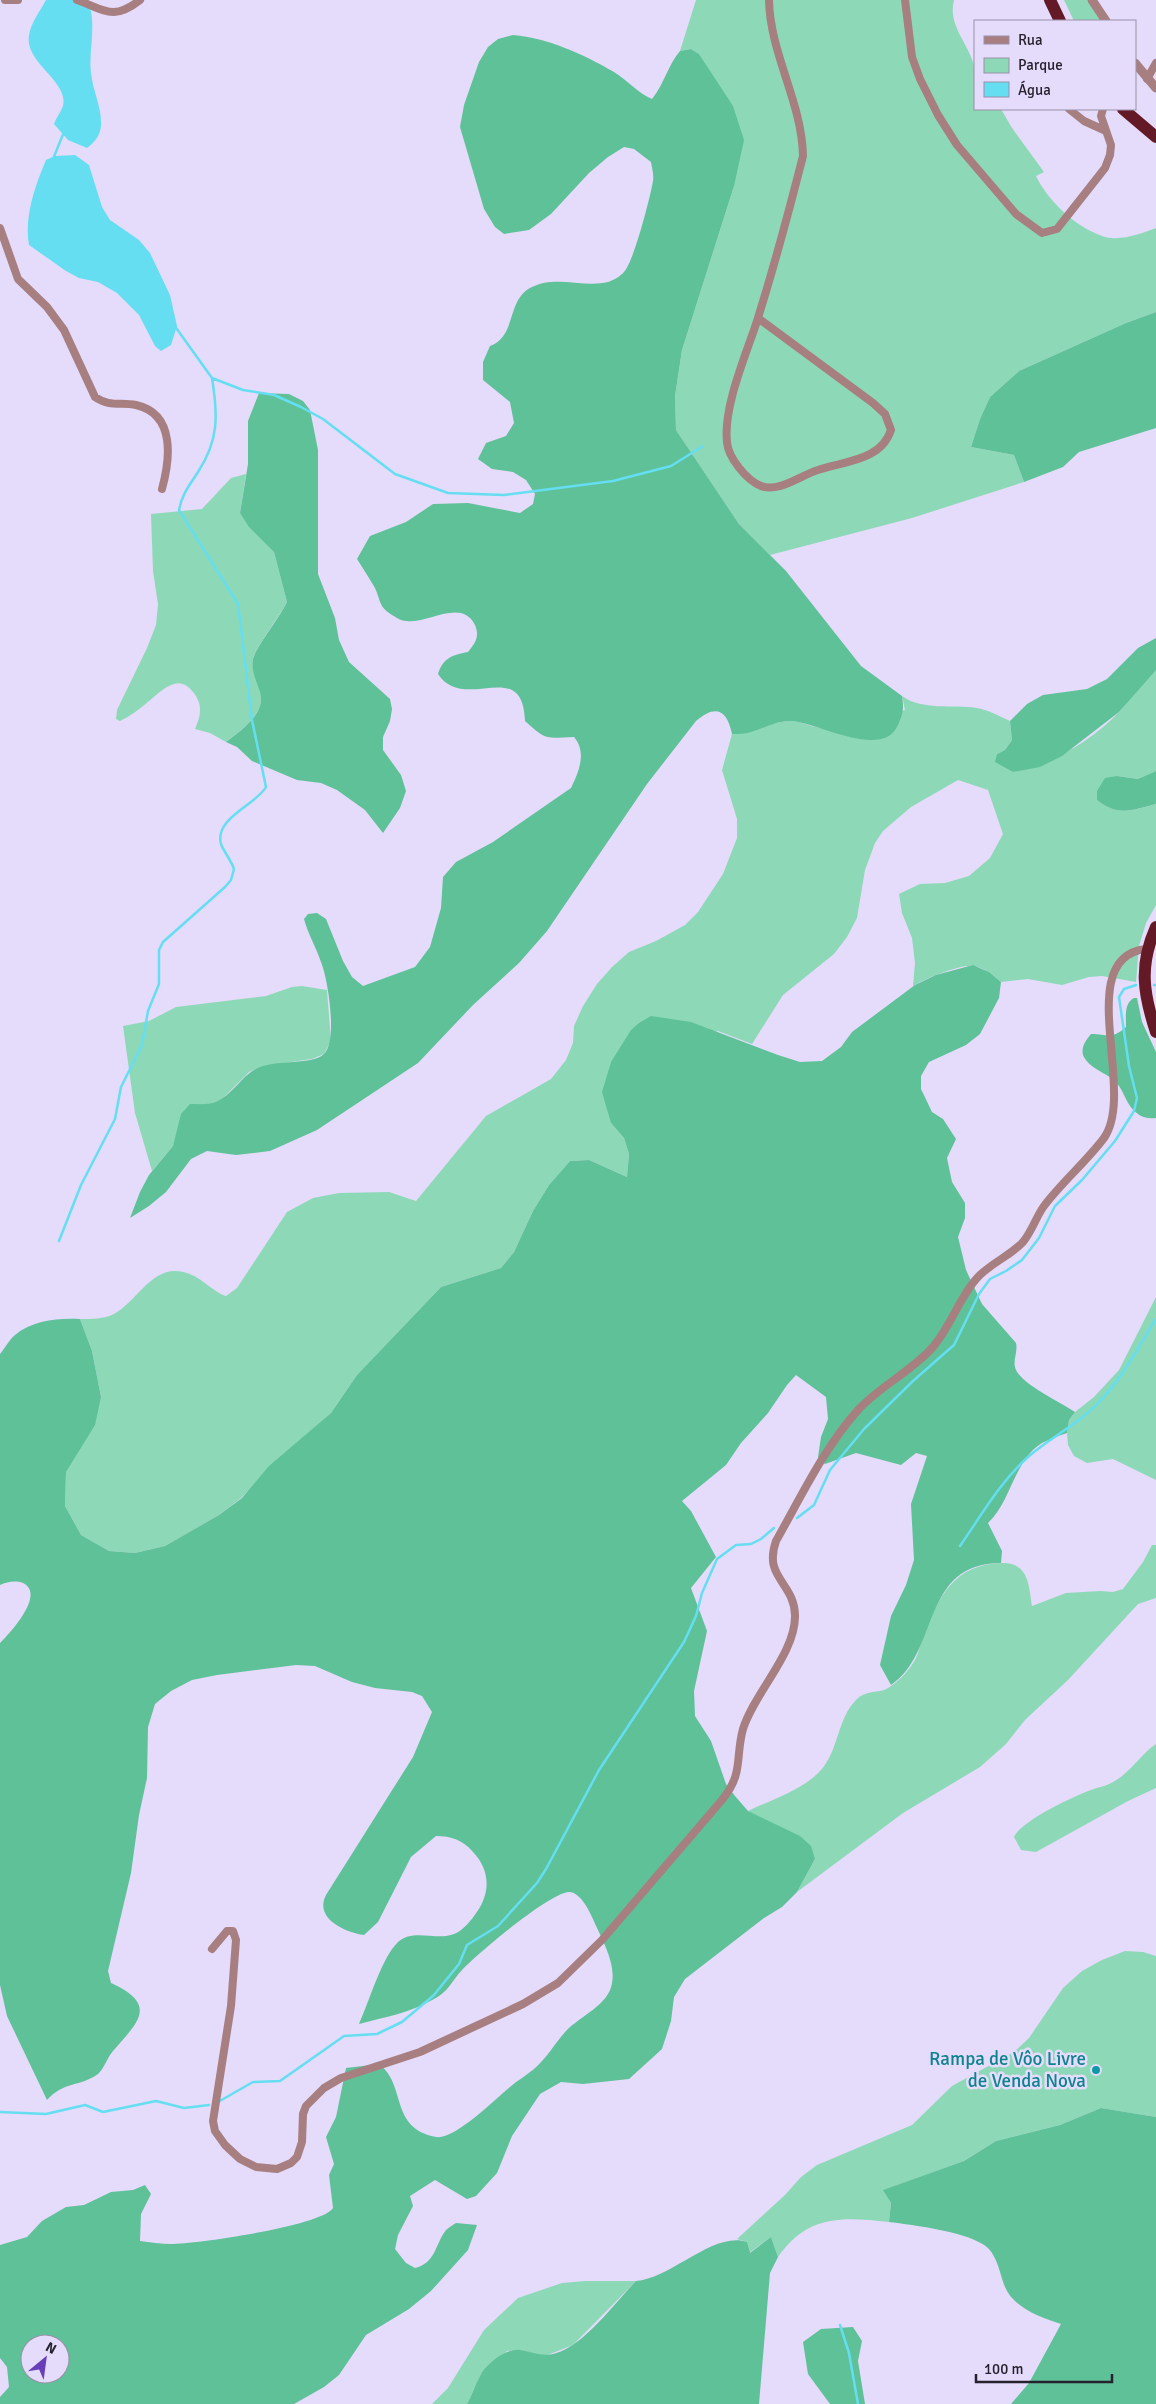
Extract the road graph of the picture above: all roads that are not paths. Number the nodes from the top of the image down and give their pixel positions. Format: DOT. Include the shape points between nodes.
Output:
graph roads {
  1 [pos="5,0"];
  2 [pos="18,0"];
  3 [pos="77,0"];
  4 [pos="140,0"];
  5 [pos="769,0"];
  6 [pos="905,0"];
  7 [pos="1050,0"];
  8 [pos="1092,0"];
  9 [pos="1060,20"];
  10 [pos="1105,20"];
  11 [pos="1156,63"];
  12 [pos="1136,65"];
  13 [pos="1147,79"];
  14 [pos="1156,88"];
  15 [pos="1070,110"];
  16 [pos="1103,110"];
  17 [pos="1124,110"];
  18 [pos="1106,131"];
  19 [pos="1156,137"];
  20 [pos="0,228"];
  21 [pos="758,318"];
  22 [pos="162,489"];
  23 [pos="1156,927"];
  24 [pos="1146,948"];
  25 [pos="1156,1032"];
  26 [pos="212,1949"];
  1 -- 2 [label="street"];
  3 -- 4 [label="street" via="110,14"];
  5 -- 21 [label="street" via="773,38 803,134 803,156"];
  6 -- 18 [label="street" via="912,57 938,115 957,145 1016,214 1042,233 1057,229 1105,168 1111,145"];
  7 -- 9 [label="highway"];
  8 -- 10 [label="street"];
  11 -- 13 [label="street"];
  12 -- 13 [label="street"];
  13 -- 14 [label="street"];
  15 -- 18 [label="street" via="1084,121"];
  16 -- 18 [label="street" via="1101,116"];
  17 -- 19 [label="highway"];
  20 -- 22 [label="street" via="18,279 47,307 64,330 96,397 106,404 143,407 160,421 169,456"];
  21 -- 21 [label="street" via="727,423 730,455 750,479 762,487 778,486 819,469 858,460 883,444 891,430 885,414"];
  23 -- 24 [label="highway"];
  24 -- 25 [label="highway" via="1147,1005"];
  24 -- 26 [label="street" via="1123,956 1111,981 1114,1108 1108,1132 1044,1206 1024,1240 972,1284 933,1347 859,1409 829,1448 772,1552 776,1574 793,1600 794,1623 779,1662 745,1724 735,1781 602,1940 558,1983 531,2000 420,2052 341,2078 324,2088 311,2099 303,2114 302,2142 297,2157 277,2169 256,2167 240,2159 215,2131 213,2110 231,2006 236,1940 232,1930 227,1931"];
}
